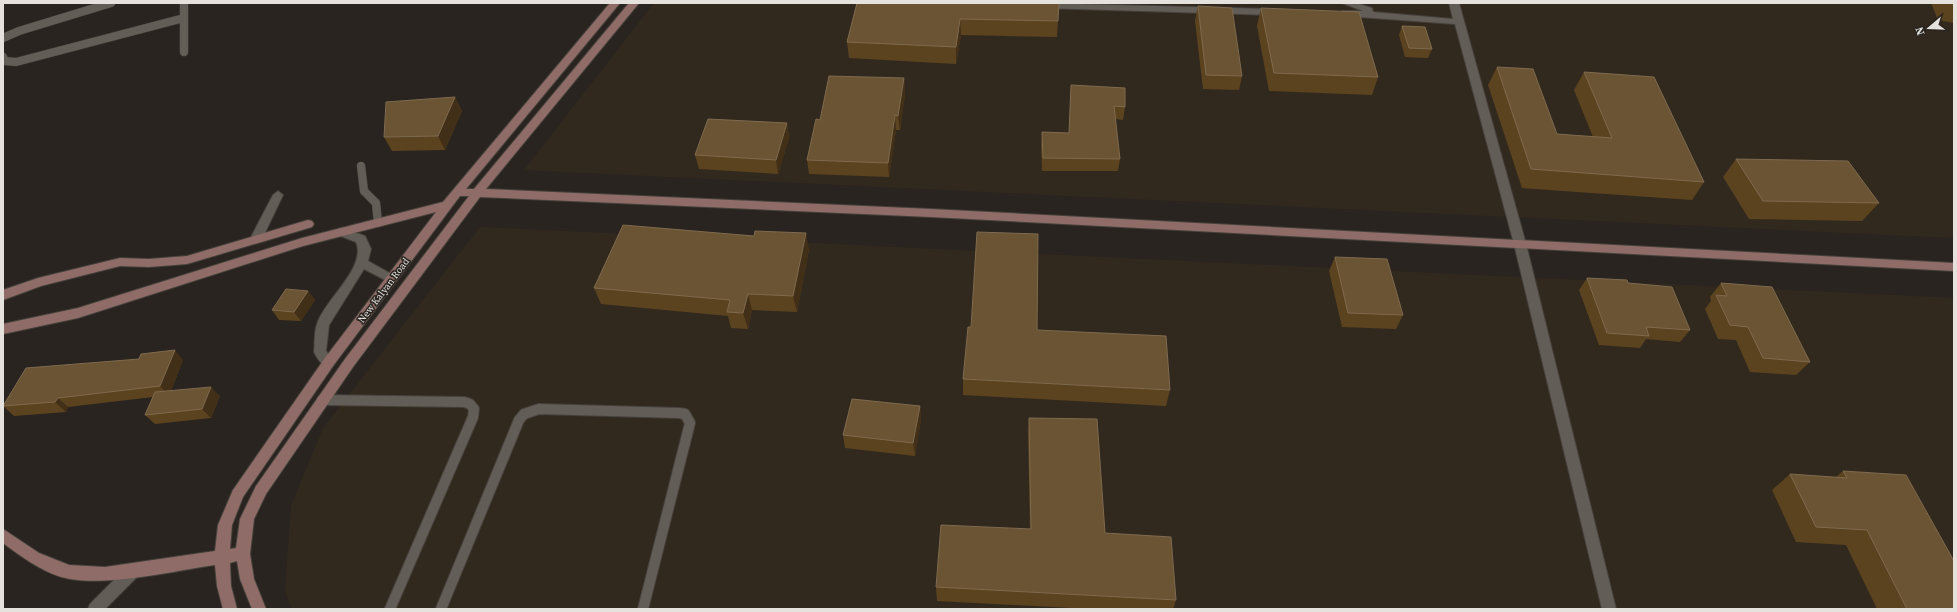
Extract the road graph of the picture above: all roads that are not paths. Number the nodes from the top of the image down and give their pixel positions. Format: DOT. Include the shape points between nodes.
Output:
graph roads {
  1 [pos="111,3"];
  2 [pos="184,3"];
  3 [pos="615,3"];
  4 [pos="634,3"];
  5 [pos="1347,3"];
  6 [pos="1454,3"];
  7 [pos="1032,5"];
  8 [pos="1283,12"];
  9 [pos="1338,13"];
  10 [pos="1386,14"];
  11 [pos="184,18"];
  12 [pos="1459,22"];
  13 [pos="3,38"];
  14 [pos="184,52"];
  15 [pos="3,57"];
  16 [pos="361,166"];
  17 [pos="457,192"];
  18 [pos="477,193"];
  19 [pos="278,195"];
  20 [pos="447,205"];
  21 [pos="378,223"];
  22 [pos="308,224"];
  23 [pos="342,232"];
  24 [pos="256,239"];
  25 [pos="418,244"];
  26 [pos="1520,244"];
  27 [pos="436,247"];
  28 [pos="222,250"];
  29 [pos="362,263"];
  30 [pos="224,266"];
  31 [pos="1954,266"];
  32 [pos="391,280"];
  33 [pos="3,295"];
  34 [pos="3,329"];
  35 [pos="329,362"];
  36 [pos="322,400"];
  37 [pos="3,535"];
  38 [pos="243,554"];
  39 [pos="222,557"];
  40 [pos="134,570"];
  41 [pos="95,609"];
  42 [pos="230,609"];
  43 [pos="259,609"];
  44 [pos="390,609"];
  45 [pos="441,609"];
  46 [pos="643,609"];
  47 [pos="1609,609"];
  1 -- 13 [label="lane"];
  2 -- 11 [label="lane"];
  3 -- 17 [label="street, New Kalyan Road"];
  4 -- 18 [label="street, New Kalyan Road"];
  5 -- 10 [label="street"];
  6 -- 12 [label="street"];
  7 -- 8 [label="street"];
  9 -- 10 [label="street"];
  10 -- 12 [label="street"];
  11 -- 14 [label="lane"];
  11 -- 15 [label="lane" via="16,62 5,61"];
  12 -- 26 [label="street"];
  16 -- 21 [label="lane" via="364,191 376,203"];
  17 -- 18 [label="street"];
  17 -- 20 [label="street, New Kalyan Road"];
  18 -- 26 [label="street" via="932,213"];
  18 -- 27 [label="street, New Kalyan Road"];
  19 -- 24 [label="street"];
  20 -- 21 [label="street"];
  20 -- 25 [label="street, New Kalyan Road"];
  21 -- 23 [label="street"];
  22 -- 24 [label="street"];
  23 -- 29 [label="street" via="361,239 365,249"];
  23 -- 30 [label="street"];
  24 -- 28 [label="street"];
  25 -- 27 [label="street"];
  25 -- 32 [label="street, New Kalyan Road"];
  26 -- 31 [label="street"];
  26 -- 47 [label="street"];
  27 -- 36 [label="street, New Kalyan Road"];
  28 -- 30 [label="street"];
  28 -- 33 [label="street" via="187,260 120,262 75,272"];
  29 -- 32 [label="street"];
  29 -- 35 [label="street" via="323,324 320,352"];
  30 -- 34 [label="street" via="78,313"];
  32 -- 35 [label="street, New Kalyan Road"];
  35 -- 39 [label="street, New Kalyan Road" via="238,494 225,526"];
  36 -- 38 [label="street, New Kalyan Road" via="261,490 247,519"];
  36 -- 44 [label="lane" via="464,402 474,409 473,417"];
  37 -- 40 [label="street" via="34,558 69,572 105,574"];
  38 -- 39 [label="street"];
  38 -- 43 [label="street, New Kalyan Road" via="247,579"];
  39 -- 40 [label="street"];
  39 -- 42 [label="street, New Kalyan Road" via="224,586"];
  40 -- 41 [label="street"];
  45 -- 46 [label="lane" via="524,414 539,409 679,412 685,414 690,423 689,432"];
}
